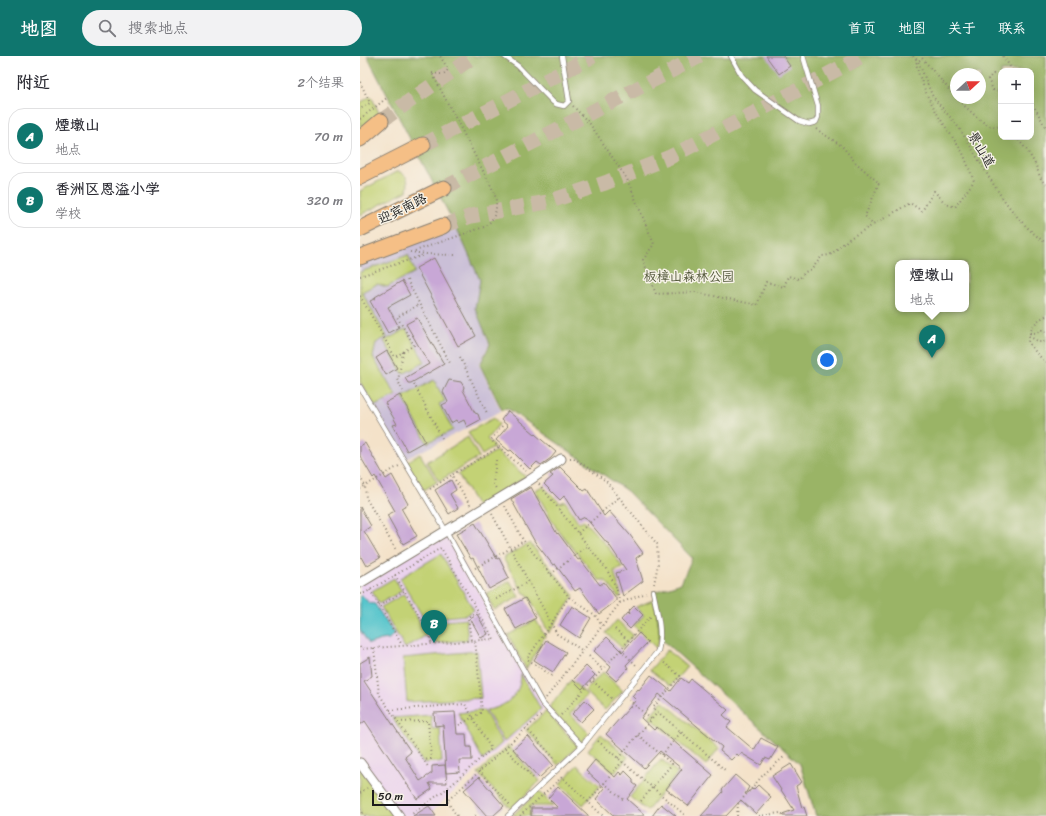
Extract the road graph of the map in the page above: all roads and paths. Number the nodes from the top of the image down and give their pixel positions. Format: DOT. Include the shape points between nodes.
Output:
graph roads {
  1 [pos="440,56"];
  2 [pos="504,56"];
  3 [pos="562,56"];
  4 [pos="731,56"];
  5 [pos="803,56"];
  6 [pos="914,56"];
  7 [pos="1003,56"];
  8 [pos="918,61"];
  9 [pos="1011,68"];
  10 [pos="998,76"];
  11 [pos="360,82"];
  12 [pos="998,91"];
  13 [pos="388,97"];
  14 [pos="569,101"];
  15 [pos="1033,104"];
  16 [pos="360,109"];
  17 [pos="360,119"];
  18 [pos="381,121"];
  19 [pos="809,124"];
  20 [pos="998,127"];
  21 [pos="1046,128"];
  22 [pos="360,139"];
  23 [pos="1019,140"];
  24 [pos="424,145"];
  25 [pos="360,177"];
  26 [pos="1046,184"];
  27 [pos="444,188"];
  28 [pos="873,225"];
  29 [pos="443,226"];
  30 [pos="360,229"];
  31 [pos="1046,243"];
  32 [pos="412,252"];
  33 [pos="405,254"];
  34 [pos="426,254"];
  35 [pos="457,255"];
  36 [pos="360,257"];
  37 [pos="360,276"];
  38 [pos="407,280"];
  39 [pos="360,296"];
  40 [pos="420,304"];
  41 [pos="1046,316"];
  42 [pos="1030,332"];
  43 [pos="1046,332"];
  44 [pos="1029,336"];
  45 [pos="1046,342"];
  46 [pos="403,352"];
  47 [pos="460,357"];
  48 [pos="1046,362"];
  49 [pos="450,363"];
  50 [pos="414,384"];
  51 [pos="360,387"];
  52 [pos="403,391"];
  53 [pos="487,413"];
  54 [pos="502,426"];
  55 [pos="442,438"];
  56 [pos="499,447"];
  57 [pos="561,459"];
  58 [pos="496,460"];
  59 [pos="405,463"];
  60 [pos="452,475"];
  61 [pos="360,477"];
  62 [pos="534,477"];
  63 [pos="365,486"];
  64 [pos="360,489"];
  65 [pos="423,493"];
  66 [pos="619,497"];
  67 [pos="501,498"];
  68 [pos="487,506"];
  69 [pos="475,513"];
  70 [pos="446,531"];
  71 [pos="578,533"];
  72 [pos="524,541"];
  73 [pos="588,545"];
  74 [pos="511,549"];
  75 [pos="401,558"];
  76 [pos="468,572"];
  77 [pos="550,574"];
  78 [pos="395,575"];
  79 [pos="529,581"];
  80 [pos="360,583"];
  81 [pos="370,590"];
  82 [pos="404,591"];
  83 [pos="653,591"];
  84 [pos="360,594"];
  85 [pos="569,597"];
  86 [pos="496,599"];
  87 [pos="620,603"];
  88 [pos="379,606"];
  89 [pos="657,609"];
  90 [pos="478,611"];
  91 [pos="551,623"];
  92 [pos="602,626"];
  93 [pos="615,629"];
  94 [pos="475,639"];
  95 [pos="471,640"];
  96 [pos="629,641"];
  97 [pos="431,643"];
  98 [pos="402,645"];
  99 [pos="360,648"];
  100 [pos="374,648"];
  101 [pos="620,650"];
  102 [pos="583,651"];
  103 [pos="589,656"];
  104 [pos="662,662"];
  105 [pos="603,670"];
  106 [pos="642,670"];
  107 [pos="552,676"];
  108 [pos="593,681"];
  109 [pos="629,700"];
  110 [pos="542,703"];
  111 [pos="616,703"];
  112 [pos="547,709"];
  113 [pos="390,710"];
  114 [pos="658,712"];
  115 [pos="473,717"];
  116 [pos="557,720"];
  117 [pos="651,720"];
  118 [pos="398,722"];
  119 [pos="459,725"];
  120 [pos="526,728"];
  121 [pos="681,732"];
  122 [pos="638,735"];
  123 [pos="598,741"];
  124 [pos="582,746"];
  125 [pos="505,748"];
  126 [pos="662,755"];
  127 [pos="785,756"];
  128 [pos="618,758"];
  129 [pos="423,760"];
  130 [pos="622,762"];
  131 [pos="360,763"];
  132 [pos="561,765"];
  133 [pos="429,768"];
  134 [pos="725,770"];
  135 [pos="479,771"];
  136 [pos="604,783"];
  137 [pos="540,786"];
  138 [pos="652,787"];
  139 [pos="625,801"];
  140 [pos="641,801"];
  141 [pos="588,802"];
  142 [pos="360,809"];
  143 [pos="514,810"];
  144 [pos="780,813"];
  145 [pos="412,814"];
  146 [pos="365,816"];
  147 [pos="399,816"];
  148 [pos="457,816"];
  149 [pos="508,816"];
  150 [pos="520,816"];
  151 [pos="603,816"];
  152 [pos="686,816"];
  153 [pos="737,816"];
  154 [pos="759,816"];
  1 -- 32 [label="path" via="448,69 443,74 432,73 493,190 497,199 496,208 488,225"];
  2 -- 14 [label="lane" via="518,66 556,104 564,106"];
  3 -- 14 [label="lane"];
  4 -- 19 [label="lane" via="742,76 755,90 798,121"];
  5 -- 19 [label="lane" via="819,110 816,122"];
  6 -- 8 [label="path, 景山道"];
  7 -- 9 [label="path"];
  8 -- 20 [label="path" via="922,58 958,100 980,120 989,126"];
  8 -- 28 [label="path" via="916,64 927,95 963,153 974,181 955,207 946,204 934,191 922,211 910,203"];
  8 -- 31 [label="path, 景山道, bridge" via="932,95 960,129 993,184 1019,218"];
  10 -- 12 [label="path" via="993,74 988,79 993,90"];
  11 -- 16 [label="path" via="370,103"];
  13 -- 17 [label="path"];
  14 -- 28 [label="path" via="590,124 627,179 654,244 643,260 656,294 695,292 758,305 766,282 784,287 788,276 799,279 812,269 822,256 830,255 850,238"];
  15 -- 21 [label="path"];
  18 -- 22 [label="main road"];
  19 -- 28 [label="path" via="842,146 855,162 879,183 865,216"];
  23 -- 26 [label="path" via="1035,165 1041,180"];
  24 -- 25 [label="main road"];
  27 -- 30 [label="main road, 迎宾南路"];
  29 -- 36 [label="main road"];
  32 -- 33 [label="path"];
  32 -- 34 [label="path"];
  34 -- 35 [label="path"];
  34 -- 37 [label="path"];
  38 -- 40 [label="path"];
  39 -- 46 [label="path" via="395,356"];
  40 -- 46 [label="path" via="397,316 414,345"];
  40 -- 49 [label="path"];
  41 -- 42 [label="path" via="1039,319"];
  42 -- 43 [label="path"];
  42 -- 44 [label="path"];
  44 -- 45 [label="path" via="1039,342"];
  44 -- 48 [label="path" via="1028,342"];
  46 -- 52 [label="path" via="398,381"];
  47 -- 53 [label="path"];
  50 -- 55 [label="path"];
  51 -- 59 [label="lane"];
  54 -- 56 [label="path" via="491,440"];
  56 -- 60 [label="path"];
  56 -- 62 [label="path"];
  57 -- 62 [label="street"];
  57 -- 66 [label="path" via="574,458 606,481"];
  58 -- 67 [label="path" via="493,484"];
  59 -- 63 [label="path"];
  59 -- 65 [label="lane"];
  60 -- 65 [label="path"];
  60 -- 69 [label="path"];
  61 -- 63 [label="path"];
  62 -- 67 [label="street"];
  62 -- 71 [label="path"];
  63 -- 64 [label="path"];
  63 -- 75 [label="path" via="366,498"];
  65 -- 70 [label="lane"];
  66 -- 71 [label="path"];
  66 -- 83 [label="path" via="657,544 658,564"];
  67 -- 68 [label="street"];
  67 -- 72 [label="path"];
  68 -- 69 [label="street"];
  68 -- 74 [label="path"];
  69 -- 70 [label="street"];
  70 -- 75 [label="street"];
  70 -- 76 [label="lane"];
  71 -- 73 [label="path"];
  72 -- 74 [label="path"];
  72 -- 77 [label="path"];
  73 -- 77 [label="path"];
  73 -- 87 [label="path" via="608,570"];
  74 -- 76 [label="path"];
  74 -- 79 [label="path"];
  75 -- 80 [label="street"];
  76 -- 110 [label="lane"];
  77 -- 85 [label="path"];
  78 -- 81 [label="path"];
  78 -- 82 [label="path"];
  78 -- 90 [label="path" via="441,548"];
  79 -- 86 [label="path"];
  79 -- 91 [label="path"];
  81 -- 84 [label="path"];
  81 -- 88 [label="path"];
  82 -- 88 [label="path"];
  82 -- 97 [label="path" via="430,634"];
  83 -- 87 [label="path"];
  83 -- 89 [label="lane"];
  85 -- 91 [label="path"];
  85 -- 92 [label="path" via="595,615"];
  87 -- 92 [label="path"];
  88 -- 98 [label="path"];
  89 -- 96 [label="path"];
  89 -- 106 [label="lane" via="660,643 658,651"];
  90 -- 94 [label="path" via="494,639"];
  90 -- 95 [label="path" via="468,617"];
  91 -- 102 [label="path" via="557,634"];
  91 -- 107 [label="path" via="527,659"];
  92 -- 102 [label="path"];
  93 -- 96 [label="path"];
  94 -- 95 [label="path"];
  94 -- 115 [label="path" via="482,712"];
  95 -- 97 [label="path"];
  96 -- 101 [label="path"];
  97 -- 98 [label="path"];
  98 -- 100 [label="path"];
  99 -- 100 [label="path"];
  100 -- 113 [label="path" via="379,694"];
  101 -- 105 [label="path"];
  101 -- 106 [label="path"];
  102 -- 110 [label="path"];
  103 -- 105 [label="path"];
  104 -- 114 [label="path" via="680,676 653,708"];
  105 -- 108 [label="path"];
  106 -- 111 [label="lane"];
  108 -- 111 [label="path"];
  108 -- 116 [label="path"];
  109 -- 117 [label="path"];
  110 -- 112 [label="lane"];
  111 -- 124 [label="lane"];
  112 -- 116 [label="lane"];
  112 -- 120 [label="path"];
  113 -- 115 [label="path" via="465,704"];
  113 -- 118 [label="path"];
  114 -- 117 [label="path"];
  114 -- 121 [label="path"];
  115 -- 119 [label="path"];
  115 -- 145 [label="path" via="491,749 449,787"];
  116 -- 124 [label="lane"];
  117 -- 122 [label="path"];
  118 -- 129 [label="path"];
  118 -- 129 [label="path" via="428,721 431,759"];
  120 -- 125 [label="path"];
  120 -- 132 [label="path"];
  121 -- 126 [label="path"];
  121 -- 134 [label="path"];
  122 -- 126 [label="path"];
  122 -- 128 [label="path"];
  123 -- 128 [label="path"];
  124 -- 132 [label="lane"];
  125 -- 135 [label="path"];
  125 -- 137 [label="path"];
  126 -- 138 [label="path" via="672,764"];
  127 -- 153 [label="path" via="763,775 738,804"];
  128 -- 130 [label="path"];
  129 -- 133 [label="path"];
  130 -- 136 [label="path"];
  130 -- 138 [label="path"];
  131 -- 147 [label="street"];
  132 -- 137 [label="lane"];
  135 -- 143 [label="path"];
  135 -- 148 [label="path" via="447,801"];
  136 -- 139 [label="path"];
  136 -- 141 [label="path"];
  137 -- 143 [label="lane"];
  138 -- 140 [label="path"];
  138 -- 152 [label="path"];
  141 -- 150 [label="path" via="562,777"];
  141 -- 151 [label="path"];
  142 -- 146 [label="path"];
  143 -- 149 [label="lane"];
  144 -- 154 [label="path"];
}
